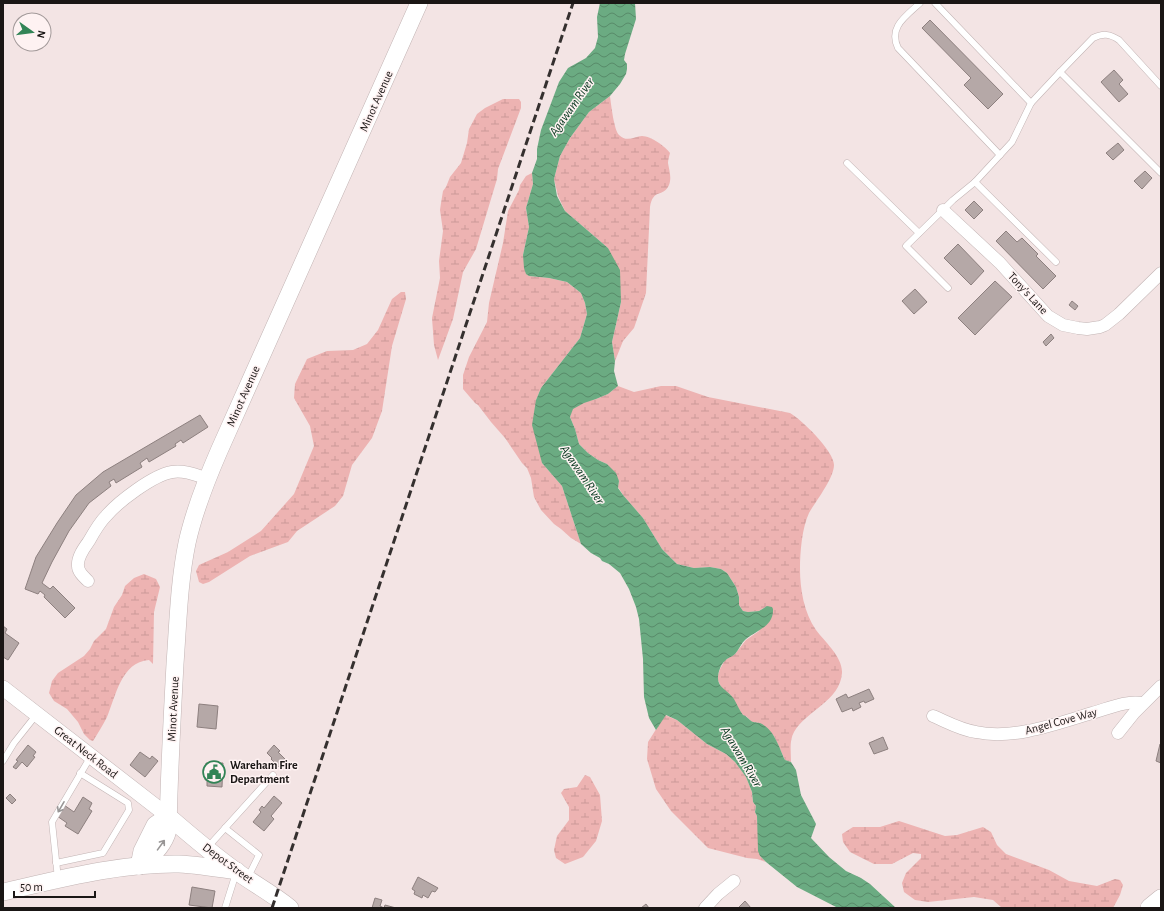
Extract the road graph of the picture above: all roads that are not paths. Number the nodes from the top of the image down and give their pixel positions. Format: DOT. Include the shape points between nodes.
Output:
graph roads {
  1 [pos="419,3"];
  2 [pos="920,3"];
  3 [pos="935,3"];
  4 [pos="1060,72"];
  5 [pos="1161,86"];
  6 [pos="1031,104"];
  7 [pos="1000,155"];
  8 [pos="847,163"];
  9 [pos="1161,172"];
  10 [pos="975,182"];
  11 [pos="943,210"];
  12 [pos="919,233"];
  13 [pos="1056,262"];
  14 [pos="1161,273"];
  15 [pos="948,288"];
  16 [pos="208,479"];
  17 [pos="88,581"];
  18 [pos="3,689"];
  19 [pos="1158,694"];
  20 [pos="1142,703"];
  21 [pos="37,714"];
  22 [pos="933,716"];
  23 [pos="1118,733"];
  24 [pos="90,756"];
  25 [pos="3,761"];
  26 [pos="80,773"];
  27 [pos="273,775"];
  28 [pos="168,816"];
  29 [pos="225,828"];
  30 [pos="207,848"];
  31 [pos="56,863"];
  32 [pos="140,866"];
  33 [pos="242,875"];
  34 [pos="58,880"];
  35 [pos="734,881"];
  36 [pos="3,892"];
  37 [pos="1161,899"];
  38 [pos="225,908"];
  39 [pos="290,908"];
  40 [pos="705,908"];
  41 [pos="1150,908"];
  1 -- 16 [label="main road, Minot Avenue"];
  2 -- 7 [label="lane" via="898,24 894,37 898,48"];
  3 -- 6 [label="lane"];
  4 -- 5 [label="lane" via="1093,38 1106,34 1119,40"];
  4 -- 6 [label="lane"];
  4 -- 9 [label="lane"];
  6 -- 7 [label="lane" via="1012,142"];
  7 -- 10 [label="lane"];
  8 -- 12 [label="lane"];
  10 -- 11 [label="lane"];
  10 -- 13 [label="lane"];
  11 -- 12 [label="lane"];
  11 -- 14 [label="street, Tony's Lane" via="1000,263 1048,316 1064,325 1094,328 1105,325"];
  12 -- 15 [label="lane" via="906,246"];
  16 -- 17 [label="street" via="184,472 165,474 147,483 116,505 102,520 80,556 78,567"];
  16 -- 28 [label="main road, Minot Avenue" via="190,529 179,599"];
  18 -- 21 [label="street, Great Neck Road"];
  19 -- 20 [label="street"];
  20 -- 22 [label="street, Angel Cove Way" via="1122,705 1049,726 1004,734 984,734 968,730"];
  20 -- 23 [label="street"];
  21 -- 24 [label="street, Great Neck Road"];
  21 -- 25 [label="lane"];
  24 -- 26 [label="lane"];
  24 -- 28 [label="street, Great Neck Road"];
  26 -- 31 [label="lane, one-way" via="52,822"];
  26 -- 31 [label="lane" via="128,803 130,810 103,853"];
  27 -- 29 [label="lane"];
  28 -- 30 [label="main road, Depot Street"];
  28 -- 32 [label="main road" via="155,826 142,851"];
  29 -- 30 [label="lane"];
  29 -- 33 [label="lane" via="259,855"];
  30 -- 33 [label="main road, Depot Street"];
  31 -- 34 [label="lane"];
  32 -- 33 [label="main road" via="190,865"];
  32 -- 34 [label="main road"];
  33 -- 38 [label="lane"];
  33 -- 39 [label="main road, Depot Street"];
  34 -- 36 [label="main road"];
  35 -- 40 [label="street"];
  37 -- 41 [label="main road"];
}
